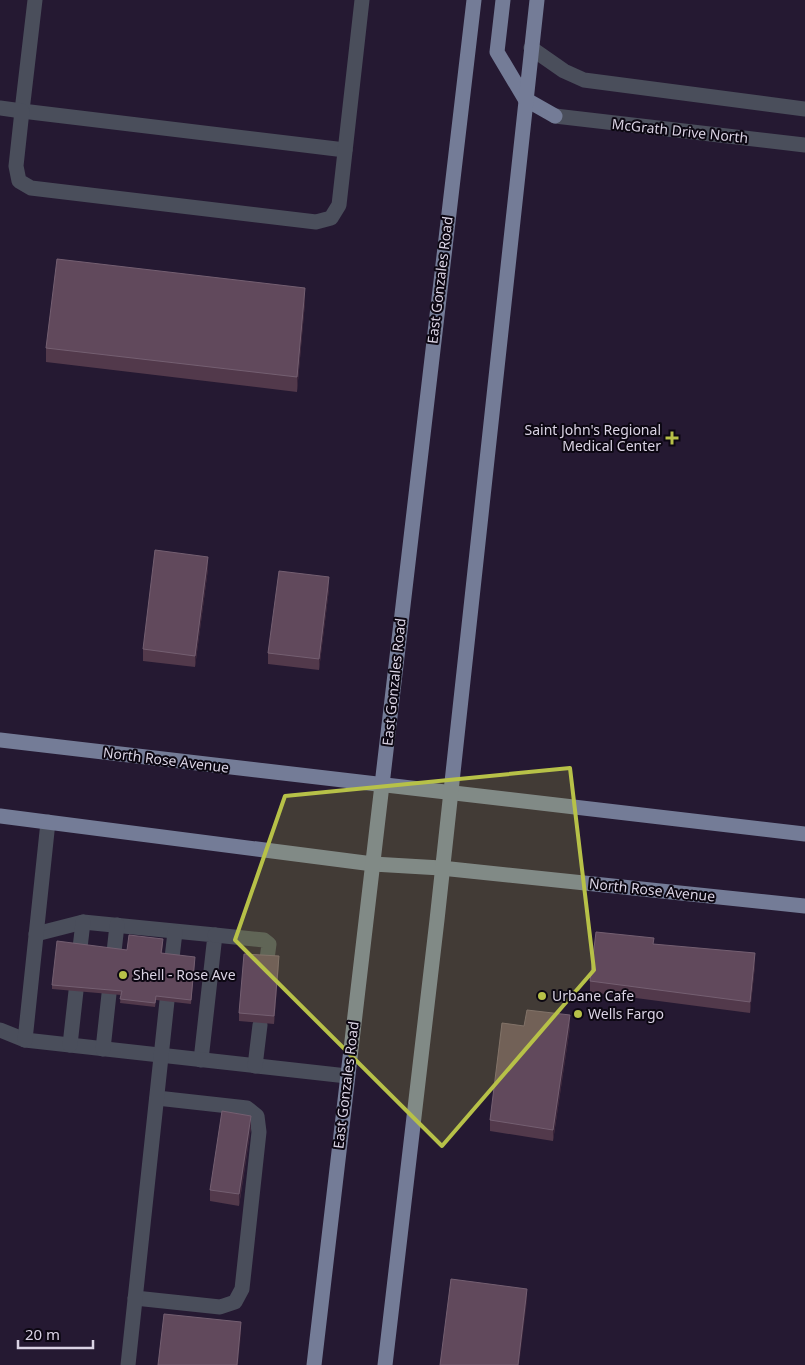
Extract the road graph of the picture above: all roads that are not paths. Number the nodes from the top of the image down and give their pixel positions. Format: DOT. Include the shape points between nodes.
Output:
graph roads {
  1 [pos="35,0"];
  2 [pos="362,0"];
  3 [pos="474,0"];
  4 [pos="503,0"];
  5 [pos="537,0"];
  6 [pos="531,48"];
  7 [pos="525,99"];
  8 [pos="0,108"];
  9 [pos="805,110"];
  10 [pos="22,111"];
  11 [pos="555,116"];
  12 [pos="805,145"];
  13 [pos="345,150"];
  14 [pos="0,740"];
  15 [pos="382,785"];
  16 [pos="450,792"];
  17 [pos="0,816"];
  18 [pos="48,822"];
  19 [pos="805,834"];
  20 [pos="373,864"];
  21 [pos="441,868"];
  22 [pos="805,906"];
  23 [pos="83,922"];
  24 [pos="117,925"];
  25 [pos="175,932"];
  26 [pos="36,934"];
  27 [pos="215,935"];
  28 [pos="80,948"];
  29 [pos="114,952"];
  30 [pos="172,958"];
  31 [pos="268,959"];
  32 [pos="76,991"];
  33 [pos="109,994"];
  34 [pos="167,1001"];
  35 [pos="260,1025"];
  36 [pos="0,1030"];
  37 [pos="25,1040"];
  38 [pos="70,1045"];
  39 [pos="103,1049"];
  40 [pos="161,1055"];
  41 [pos="201,1060"];
  42 [pos="255,1066"];
  43 [pos="347,1076"];
  44 [pos="156,1098"];
  45 [pos="135,1298"];
  46 [pos="128,1365"];
  47 [pos="314,1365"];
  48 [pos="385,1365"];
  1 -- 10 [label="lane"];
  2 -- 13 [label="lane"];
  3 -- 15 [label="main road, East Gonzales Road"];
  4 -- 7 [label="main road" via="497,52"];
  5 -- 6 [label="main road"];
  6 -- 7 [label="main road"];
  6 -- 9 [label="lane" via="564,71 584,80"];
  7 -- 11 [label="main road"];
  7 -- 16 [label="main road"];
  8 -- 10 [label="lane"];
  10 -- 13 [label="lane"];
  10 -- 13 [label="lane" via="16,166 19,181 31,188 316,222 332,218 339,205"];
  11 -- 12 [label="lane, McGrath Drive North"];
  14 -- 15 [label="main road, North Rose Avenue"];
  15 -- 16 [label="main road, North Rose Avenue"];
  15 -- 20 [label="main road, East Gonzales Road"];
  16 -- 19 [label="main road, North Rose Avenue"];
  16 -- 21 [label="main road"];
  17 -- 18 [label="main road"];
  18 -- 20 [label="main road, North Rose Avenue"];
  18 -- 26 [label="lane"];
  20 -- 21 [label="main road, North Rose Avenue"];
  20 -- 43 [label="main road, East Gonzales Road"];
  21 -- 22 [label="main road, North Rose Avenue"];
  21 -- 48 [label="main road"];
  23 -- 24 [label="lane"];
  23 -- 26 [label="lane"];
  23 -- 28 [label="lane"];
  24 -- 25 [label="lane"];
  24 -- 29 [label="lane"];
  25 -- 27 [label="lane"];
  25 -- 30 [label="lane"];
  26 -- 37 [label="lane"];
  27 -- 31 [label="lane" via="264,940 269,944"];
  27 -- 41 [label="lane"];
  32 -- 38 [label="lane"];
  33 -- 39 [label="lane"];
  34 -- 40 [label="lane"];
  35 -- 42 [label="lane"];
  36 -- 37 [label="lane"];
  37 -- 38 [label="lane"];
  38 -- 39 [label="lane"];
  39 -- 40 [label="lane"];
  40 -- 41 [label="lane"];
  40 -- 44 [label="lane"];
  41 -- 42 [label="lane"];
  42 -- 43 [label="lane"];
  43 -- 47 [label="main road, East Gonzales Road"];
  44 -- 45 [label="lane"];
  44 -- 45 [label="lane" via="247,1108 257,1116 259,1132 242,1289 235,1302 220,1307"];
  45 -- 46 [label="lane"];
}
